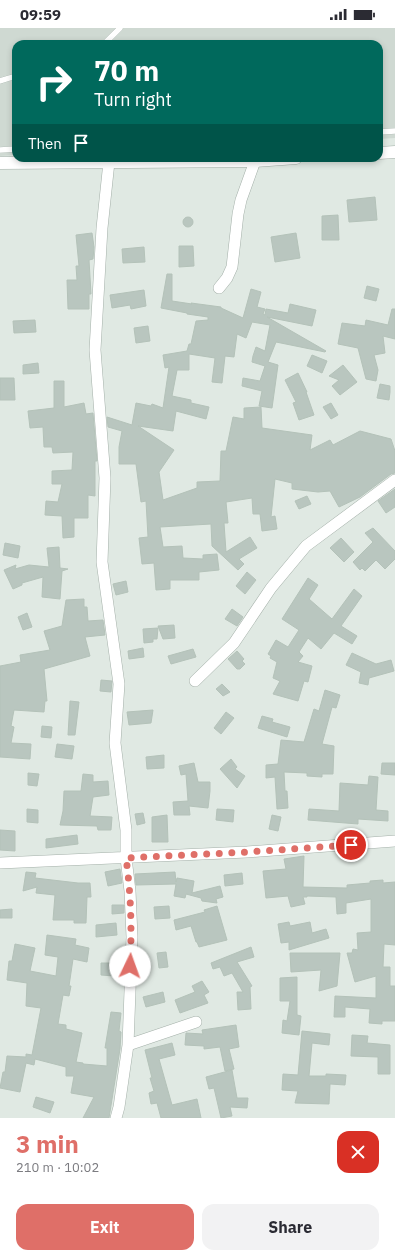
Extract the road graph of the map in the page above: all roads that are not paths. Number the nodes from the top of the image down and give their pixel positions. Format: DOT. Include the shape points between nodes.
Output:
graph roads {
  1 [pos="120,28"];
  2 [pos="108,40"];
  3 [pos="12,77"];
  4 [pos="0,81"];
  5 [pos="395,131"];
  6 [pos="383,132"];
  7 [pos="12,149"];
  8 [pos="0,150"];
  9 [pos="395,152"];
  10 [pos="383,153"];
  11 [pos="109,162"];
  12 [pos="255,162"];
  13 [pos="0,163"];
  14 [pos="219,288"];
  15 [pos="395,480"];
  16 [pos="195,681"];
  17 [pos="395,841"];
  18 [pos="126,858"];
  19 [pos="0,863"];
  20 [pos="196,1022"];
  21 [pos="128,1045"];
  22 [pos="116,1118"];
  1 -- 2 [label="lane"];
  3 -- 4 [label="lane"];
  5 -- 6 [label="lane"];
  7 -- 8 [label="lane"];
  9 -- 10 [label="street"];
  11 -- 13 [label="street"];
  11 -- 18 [label="street" via="102,228 95,350 105,478 102,562 119,684 115,743 126,830"];
  12 -- 14 [label="street" via="241,200 232,267"];
  15 -- 16 [label="street" via="306,546 271,588 234,643"];
  17 -- 18 [label="street"];
  18 -- 19 [label="street"];
  18 -- 21 [label="street" via="132,937"];
  20 -- 21 [label="street"];
  21 -- 22 [label="street"];
}
